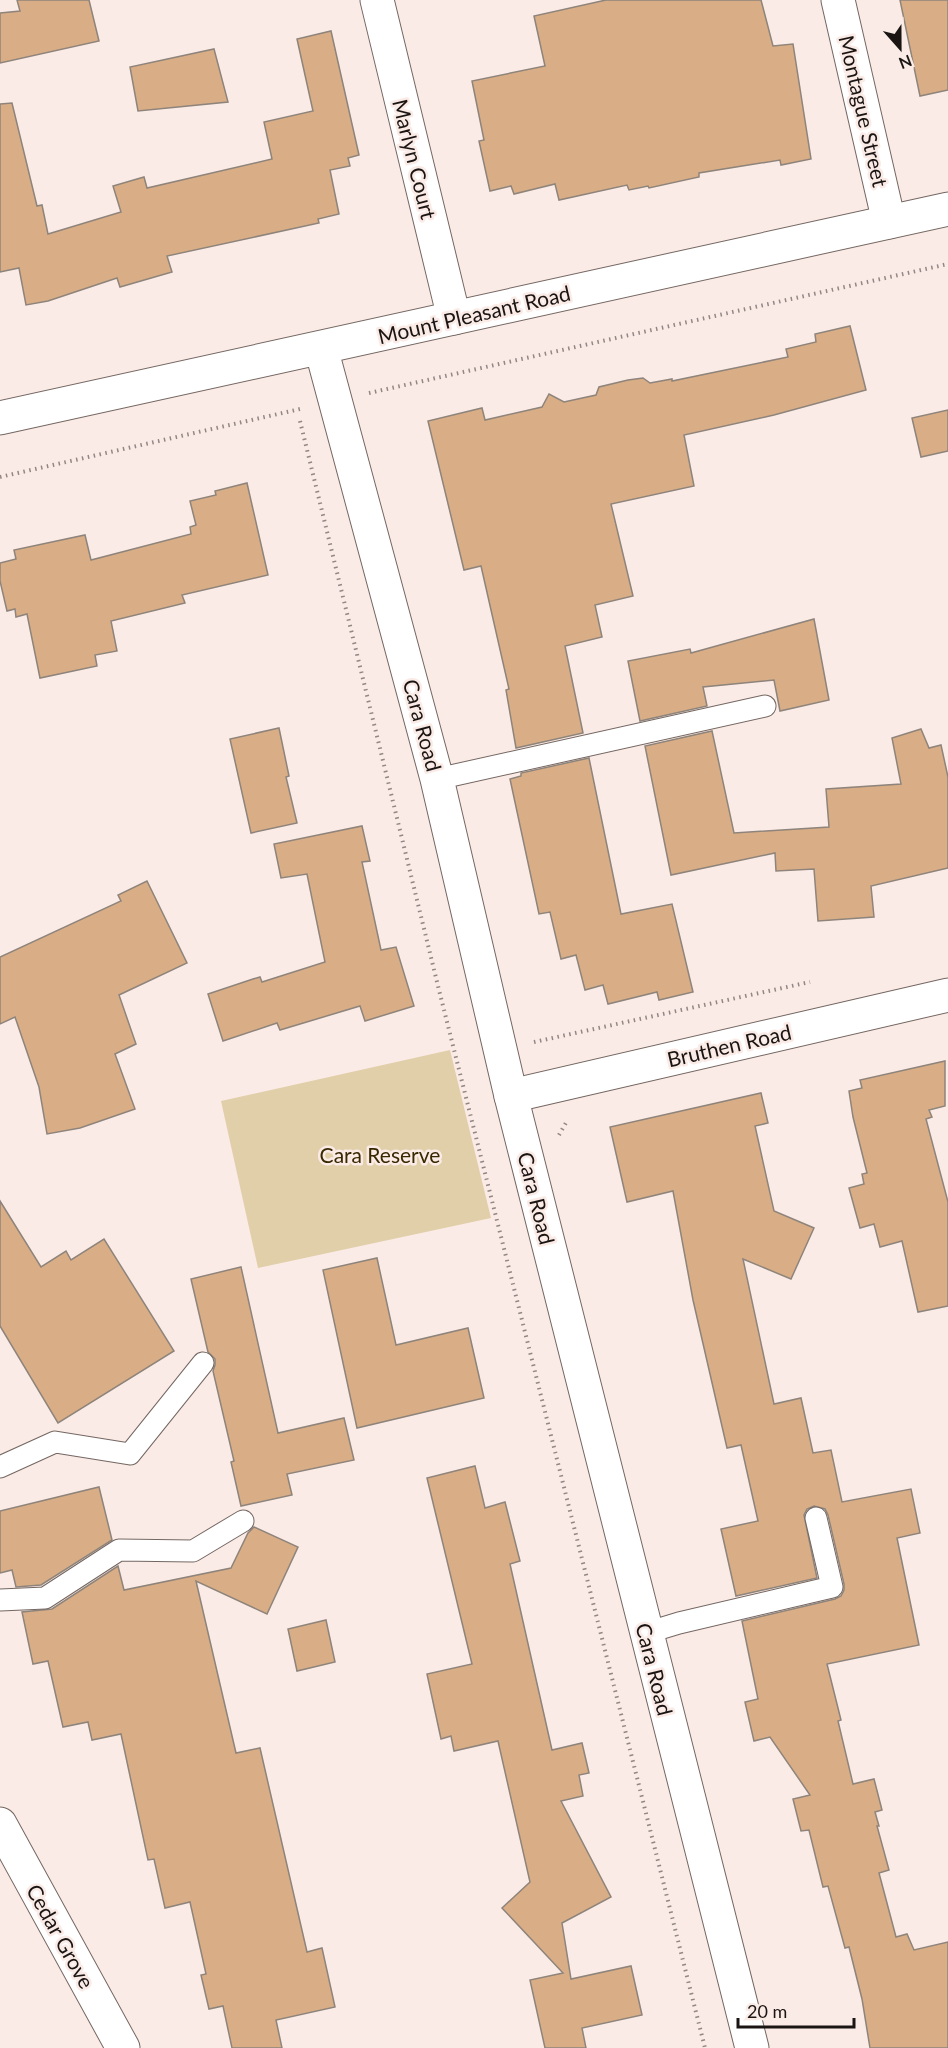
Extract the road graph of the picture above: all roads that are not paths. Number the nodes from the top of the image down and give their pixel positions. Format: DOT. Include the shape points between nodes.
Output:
graph roads {
  1 [pos="377,0"];
  2 [pos="838,0"];
  3 [pos="948,208"];
  4 [pos="889,222"];
  5 [pos="454,318"];
  6 [pos="321,348"];
  7 [pos="0,418"];
  8 [pos="765,706"];
  9 [pos="437,778"];
  10 [pos="948,995"];
  11 [pos="511,1096"];
  12 [pos="203,1363"];
  13 [pos="0,1467"];
  14 [pos="816,1518"];
  15 [pos="243,1521"];
  16 [pos="0,1600"];
  17 [pos="646,1633"];
  18 [pos="0,1824"];
  19 [pos="123,2048"];
  20 [pos="752,2048"];
  1 -- 5 [label="street, Marlyn Court"];
  2 -- 4 [label="street, Montague Street"];
  3 -- 4 [label="street, Mount Pleasant Road"];
  4 -- 5 [label="street, Mount Pleasant Road"];
  5 -- 6 [label="street, Mount Pleasant Road"];
  6 -- 7 [label="street, Mount Pleasant Road"];
  6 -- 9 [label="street, Cara Road"];
  8 -- 9 [label="lane"];
  9 -- 11 [label="street, Cara Road"];
  10 -- 11 [label="street, Bruthen Road"];
  11 -- 17 [label="street, Cara Road"];
  12 -- 13 [label="lane" via="130,1454 55,1442"];
  14 -- 17 [label="lane" via="832,1587"];
  15 -- 16 [label="lane" via="193,1551 119,1550 45,1598"];
  17 -- 20 [label="street, Cara Road"];
  18 -- 19 [label="street, Cedar Grove"];
}
